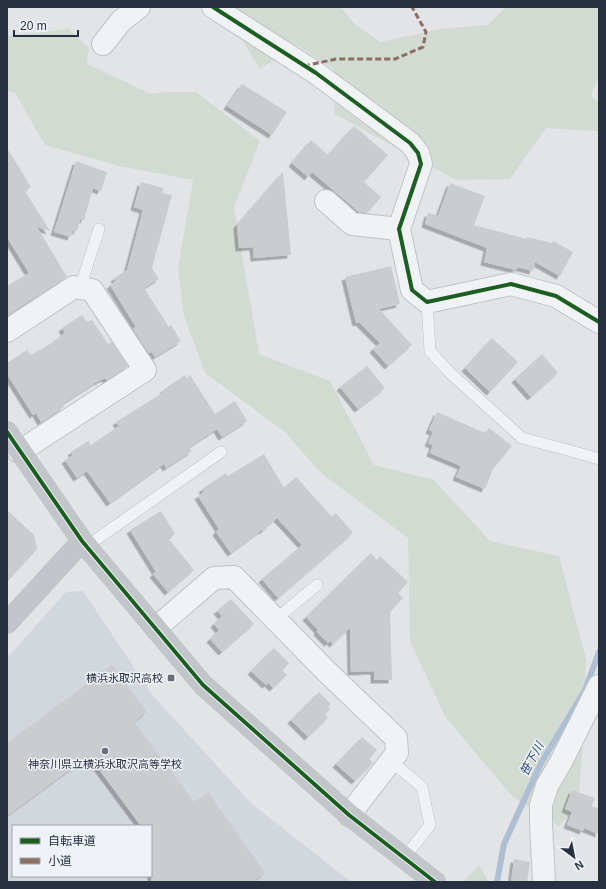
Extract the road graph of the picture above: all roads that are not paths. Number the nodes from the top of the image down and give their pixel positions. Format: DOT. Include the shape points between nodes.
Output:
graph roads {
  1 [pos="140,7"];
  2 [pos="213,7"];
  3 [pos="103,44"];
  4 [pos="326,201"];
  5 [pos="99,229"];
  6 [pos="399,229"];
  7 [pos="80,288"];
  8 [pos="427,302"];
  9 [pos="595,316"];
  10 [pos="7,331"];
  11 [pos="7,432"];
  12 [pos="19,452"];
  13 [pos="221,452"];
  14 [pos="599,459"];
  15 [pos="84,544"];
  16 [pos="317,585"];
  17 [pos="275,620"];
  18 [pos="7,623"];
  19 [pos="156,628"];
  20 [pos="599,686"];
  21 [pos="391,761"];
  22 [pos="349,815"];
  23 [pos="404,858"];
  24 [pos="435,882"];
  25 [pos="544,882"];
  1 -- 3 [label="street" via="121,20"];
  2 -- 6 [label="street" via="316,73 410,143 418,153 421,164"];
  4 -- 6 [label="street" via="352,224"];
  5 -- 7 [label="lane"];
  6 -- 8 [label="street" via="412,290"];
  7 -- 10 [label="street" via="74,287"];
  7 -- 12 [label="street" via="92,290 145,370"];
  8 -- 9 [label="street" via="511,284 556,296"];
  8 -- 14 [label="lane" via="430,351 455,377 522,438"];
  11 -- 12 [label="street"];
  12 -- 15 [label="street"];
  13 -- 15 [label="lane"];
  15 -- 18 [label="street"];
  15 -- 19 [label="street"];
  16 -- 17 [label="lane"];
  17 -- 19 [label="street" via="234,577 214,578"];
  17 -- 21 [label="street" via="396,738 397,753"];
  19 -- 22 [label="street" via="203,685"];
  20 -- 25 [label="street" via="547,786 541,805"];
  21 -- 22 [label="street"];
  21 -- 23 [label="lane" via="422,787 430,825"];
  22 -- 23 [label="street"];
  23 -- 24 [label="street"];
}
